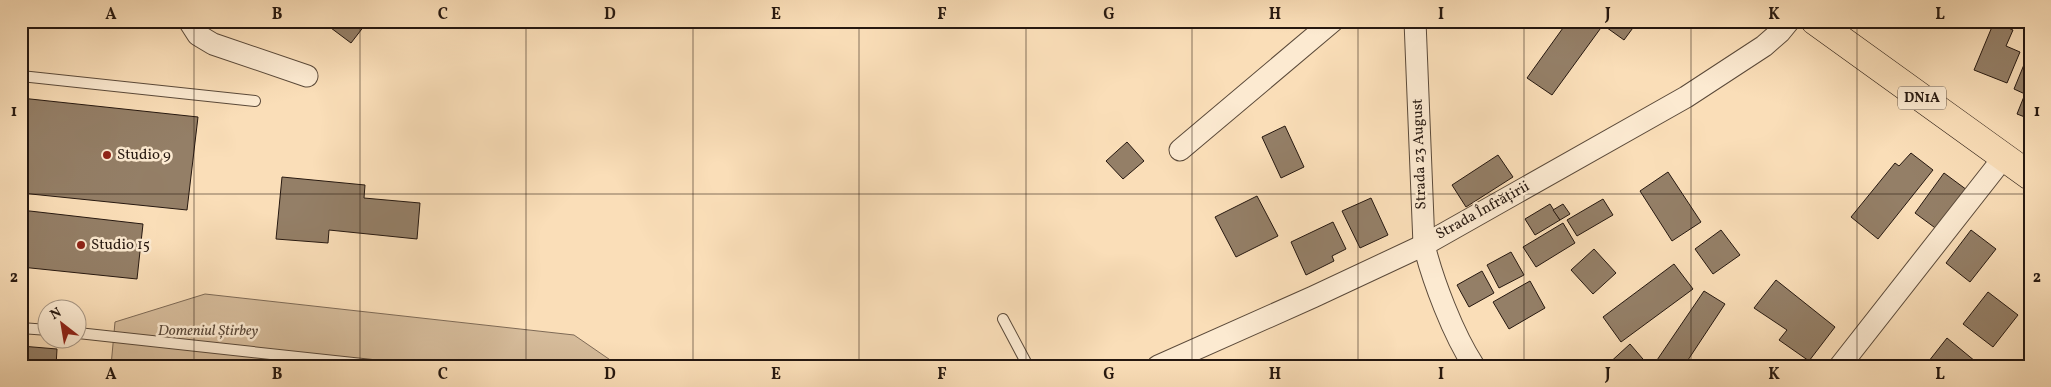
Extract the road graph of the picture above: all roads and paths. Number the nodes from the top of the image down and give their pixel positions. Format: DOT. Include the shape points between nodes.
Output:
graph roads {
  1 [pos="189,21"];
  2 [pos="1333,21"];
  3 [pos="1415,21"];
  4 [pos="1789,21"];
  5 [pos="1815,21"];
  6 [pos="21,76"];
  7 [pos="307,76"];
  8 [pos="255,101"];
  9 [pos="1180,150"];
  10 [pos="2004,157"];
  11 [pos="2030,176"];
  12 [pos="1424,245"];
  13 [pos="1003,319"];
  14 [pos="21,328"];
  15 [pos="38,329"];
  16 [pos="88,335"];
  17 [pos="381,366"];
  18 [pos="1028,366"];
  19 [pos="1158,366"];
  20 [pos="1474,366"];
  21 [pos="1840,366"];
  1 -- 7 [label="street" via="198,35 213,44"];
  2 -- 9 [label="street"];
  3 -- 12 [label="street, Strada 23 August"];
  4 -- 12 [label="street, Strada Înfrățirii" via="1764,46 1686,97"];
  5 -- 10 [label="main road, DN1A"];
  6 -- 8 [label="lane"];
  10 -- 11 [label="main road, DN1A"];
  10 -- 21 [label="street"];
  12 -- 19 [label="street, Strada Înfrățirii"];
  12 -- 20 [label="street, Strada 23 August" via="1440,294"];
  13 -- 18 [label="lane"];
  14 -- 15 [label="lane"];
  16 -- 17 [label="lane"];
}
